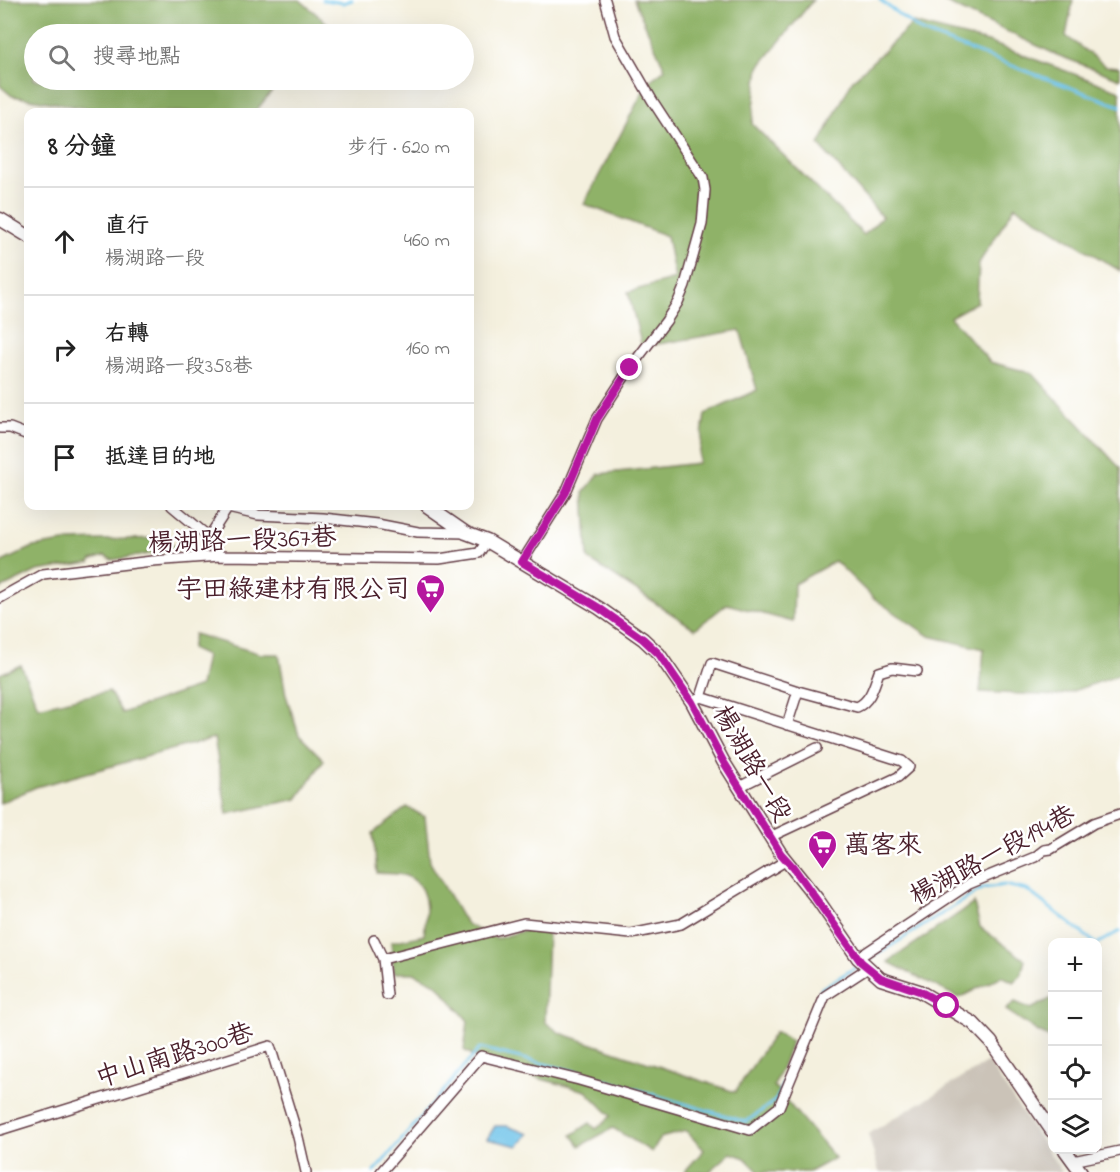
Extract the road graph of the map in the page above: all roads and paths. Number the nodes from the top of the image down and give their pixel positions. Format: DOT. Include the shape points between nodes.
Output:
graph roads {
  1 [pos="605,0"];
  2 [pos="0,219"];
  3 [pos="24,234"];
  4 [pos="0,428"];
  5 [pos="24,434"];
  6 [pos="177,510"];
  7 [pos="227,510"];
  8 [pos="240,510"];
  9 [pos="433,510"];
  10 [pos="466,533"];
  11 [pos="209,537"];
  12 [pos="487,542"];
  13 [pos="220,556"];
  14 [pos="522,562"];
  15 [pos="0,598"];
  16 [pos="917,671"];
  17 [pos="798,691"];
  18 [pos="696,699"];
  19 [pos="787,725"];
  20 [pos="817,748"];
  21 [pos="739,787"];
  22 [pos="1120,814"];
  23 [pos="770,837"];
  24 [pos="786,860"];
  25 [pos="374,940"];
  26 [pos="383,959"];
  27 [pos="863,963"];
  28 [pos="387,995"];
  29 [pos="1048,1124"];
  30 [pos="0,1130"];
  31 [pos="1120,1151"];
  32 [pos="1068,1154"];
  33 [pos="1073,1161"];
  34 [pos="306,1172"];
  35 [pos="381,1172"];
  36 [pos="1081,1172"];
  1 -- 14 [label="street" via="615,36 703,178 702,224 678,302 597,419 566,492"];
  2 -- 3 [label="street"];
  4 -- 5 [label="street"];
  6 -- 11 [label="street"];
  7 -- 11 [label="street"];
  8 -- 10 [label="street" via="418,532"];
  9 -- 10 [label="street, 楊湖路一段"];
  10 -- 12 [label="street, 楊湖路一段"];
  11 -- 13 [label="street"];
  12 -- 13 [label="street, 楊湖路一段367巷" via="478,553 439,559"];
  12 -- 14 [label="street, 楊湖路一段"];
  13 -- 15 [label="street, 楊湖路一段367巷" via="43,574"];
  14 -- 18 [label="street, 楊湖路一段" via="643,639"];
  16 -- 17 [label="street" via="892,668 879,672 864,704 857,707"];
  17 -- 18 [label="street" via="712,663"];
  17 -- 19 [label="street"];
  18 -- 19 [label="street"];
  18 -- 21 [label="street, 楊湖路一段"];
  19 -- 23 [label="street" via="902,761 909,767 898,777"];
  20 -- 21 [label="street"];
  21 -- 23 [label="street, 楊湖路一段"];
  22 -- 27 [label="street, 楊湖路一段194巷" via="1094,823 1035,857 969,884"];
  23 -- 24 [label="street, 楊湖路一段"];
  24 -- 26 [label="street" via="681,924 631,934 524,923"];
  24 -- 27 [label="street, 楊湖路一段"];
  25 -- 26 [label="street"];
  26 -- 28 [label="street"];
  27 -- 29 [label="street, 楊湖路一段" via="881,978 919,991 973,1023 991,1042"];
  27 -- 35 [label="street, 楊湖路一段194巷" via="825,996 778,1107 750,1130 481,1056"];
  30 -- 34 [label="street, 中山南路300巷" via="270,1046"];
  31 -- 33 [label="street"];
  32 -- 33 [label="street"];
  33 -- 36 [label="street"];
}
